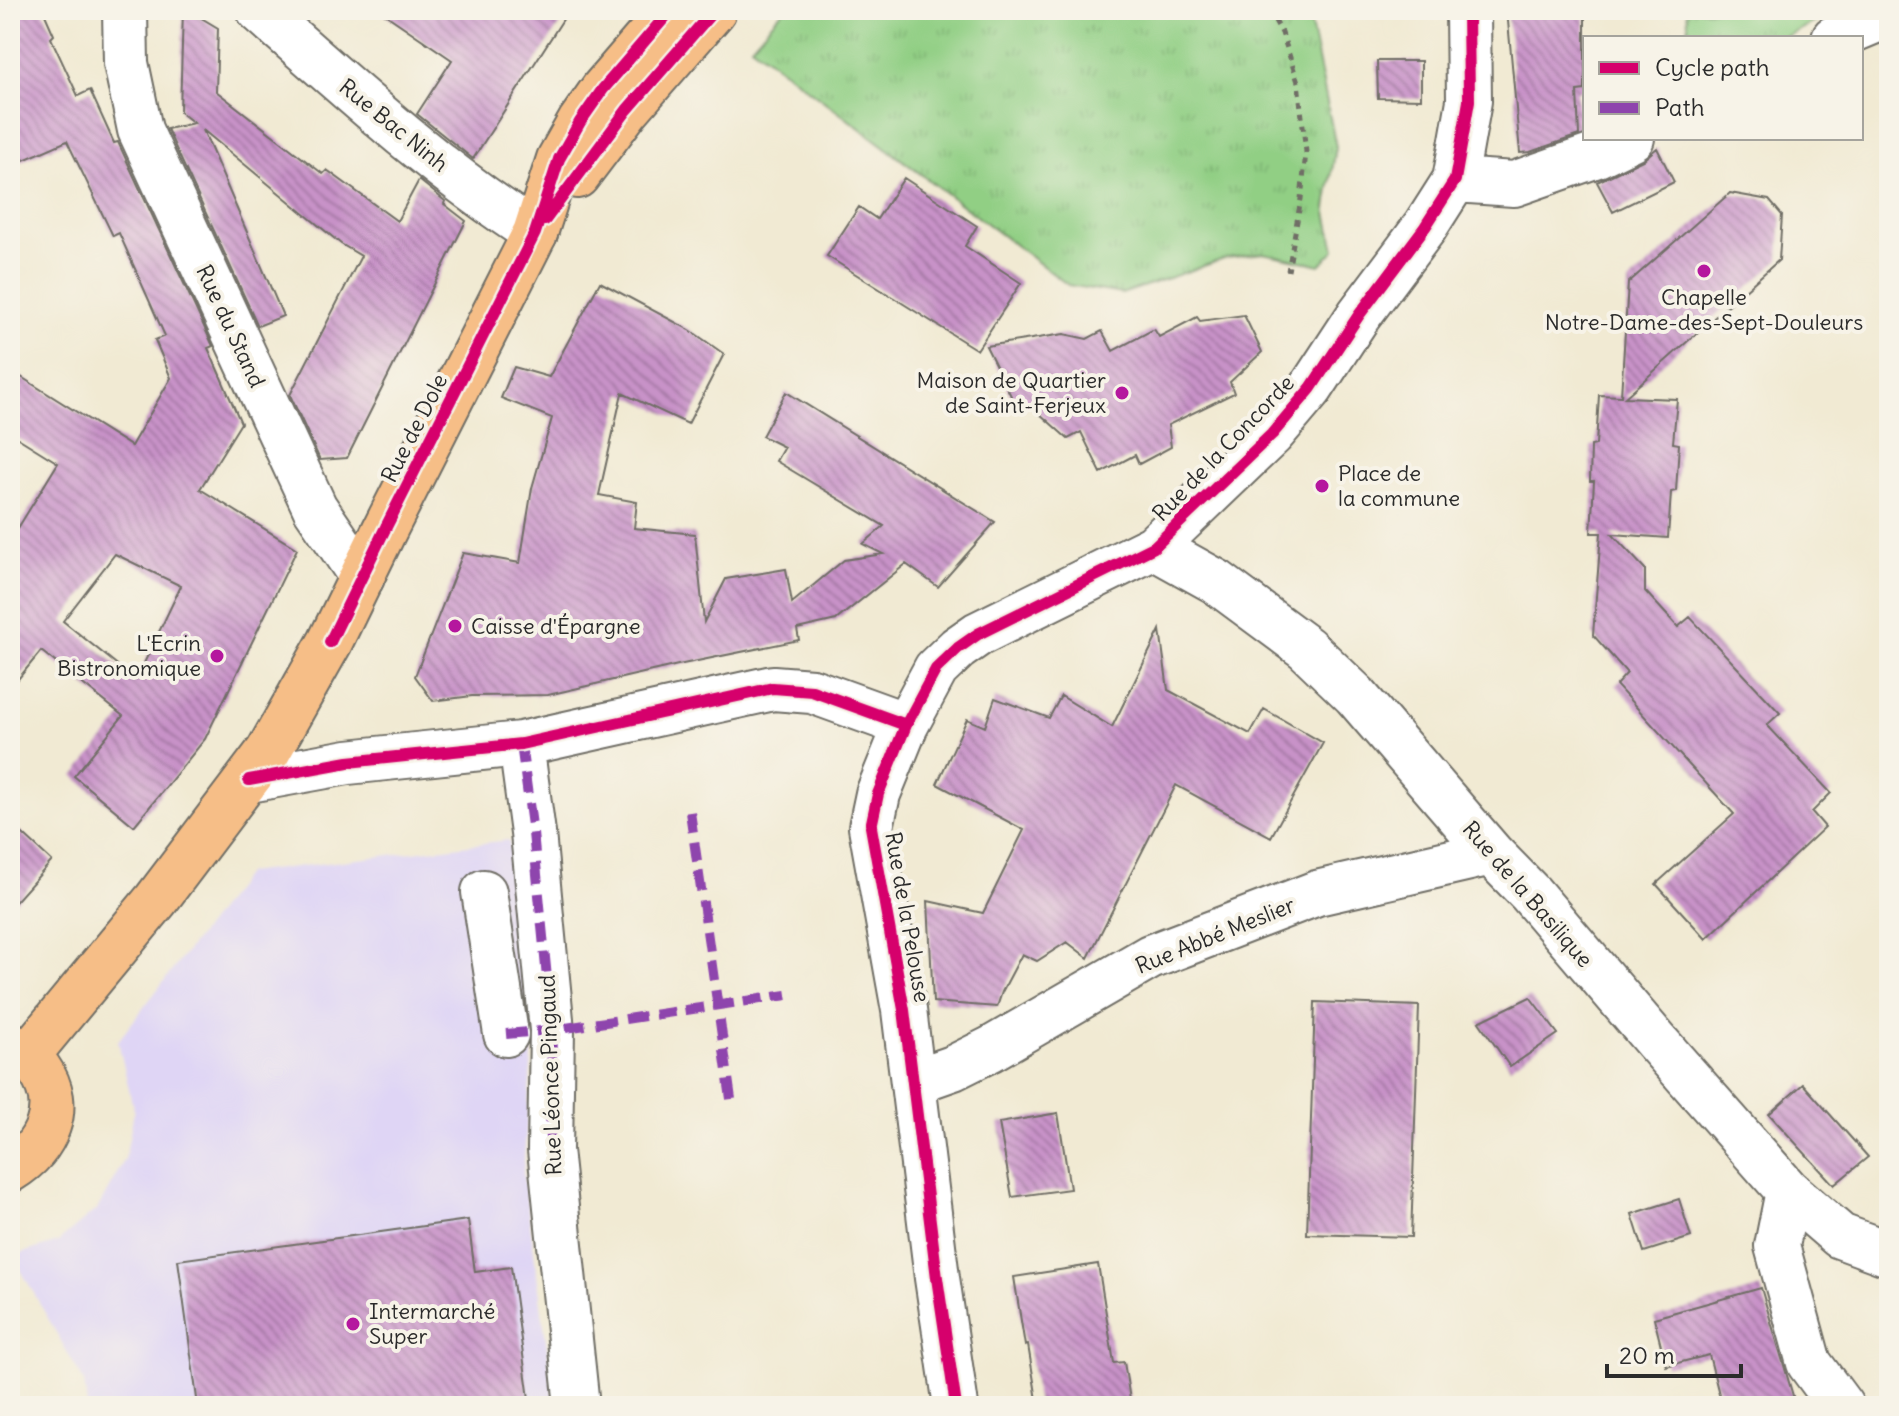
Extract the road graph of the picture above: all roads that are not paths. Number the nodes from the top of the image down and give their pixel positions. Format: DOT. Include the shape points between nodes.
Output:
graph roads {
  1 [pos="125,10"];
  2 [pos="259,10"];
  3 [pos="671,10"];
  4 [pos="714,10"];
  5 [pos="1468,10"];
  6 [pos="1889,15"];
  7 [pos="1839,36"];
  8 [pos="1628,140"];
  9 [pos="1455,180"];
  10 [pos="535,233"];
  11 [pos="1154,547"];
  12 [pos="362,577"];
  13 [pos="906,725"];
  14 [pos="521,744"];
  15 [pos="249,780"];
  16 [pos="1491,853"];
  17 [pos="484,892"];
  18 [pos="506,1034"];
  19 [pos="19,1050"];
  20 [pos="913,1082"];
  21 [pos="10,1170"];
  22 [pos="1788,1191"];
  23 [pos="1889,1254"];
  24 [pos="577,1406"];
  25 [pos="956,1406"];
  26 [pos="1841,1406"];
  1 -- 12 [label="street, Rue du Stand" via="126,63 140,130 315,508"];
  2 -- 10 [label="street, Rue Bac Ninh" via="396,130"];
  3 -- 10 [label="main road, Rue de Dole" via="580,122 559,159"];
  4 -- 10 [label="main road, Rue de Dole" via="627,110"];
  5 -- 9 [label="street, Rue de la Concorde" via="1469,101"];
  6 -- 7 [label="street"];
  8 -- 9 [label="street" via="1514,184"];
  9 -- 11 [label="street, Rue de la Concorde" via="1311,388 1272,434"];
  10 -- 12 [label="main road, Rue de Dole"];
  11 -- 13 [label="street, Rue de la Concorde" via="968,641 936,669"];
  11 -- 16 [label="street, Rue de la Basilique" via="1217,582 1306,648 1355,695"];
  12 -- 15 [label="main road, Rue de Dole"];
  13 -- 14 [label="street" via="812,691 773,688"];
  13 -- 20 [label="street, Rue de la Pelouse" via="878,794 871,827"];
  14 -- 15 [label="street" via="348,762"];
  14 -- 24 [label="street, Rue Léonce Pingaud" via="552,1030 550,1150"];
  15 -- 19 [label="main road, Rue de Dole" via="156,900"];
  16 -- 20 [label="street, Rue Abbé Meslier" via="1317,893 1150,957 991,1049"];
  16 -- 22 [label="street, Rue de la Basilique"];
  17 -- 18 [label="street"];
  19 -- 21 [label="main road" via="40,1070 51,1107 40,1144"];
  20 -- 25 [label="street, Rue de la Pelouse"];
  22 -- 23 [label="street, Rue de la Basilique" via="1840,1236"];
  22 -- 26 [label="street" via="1777,1246 1809,1363"];
}
